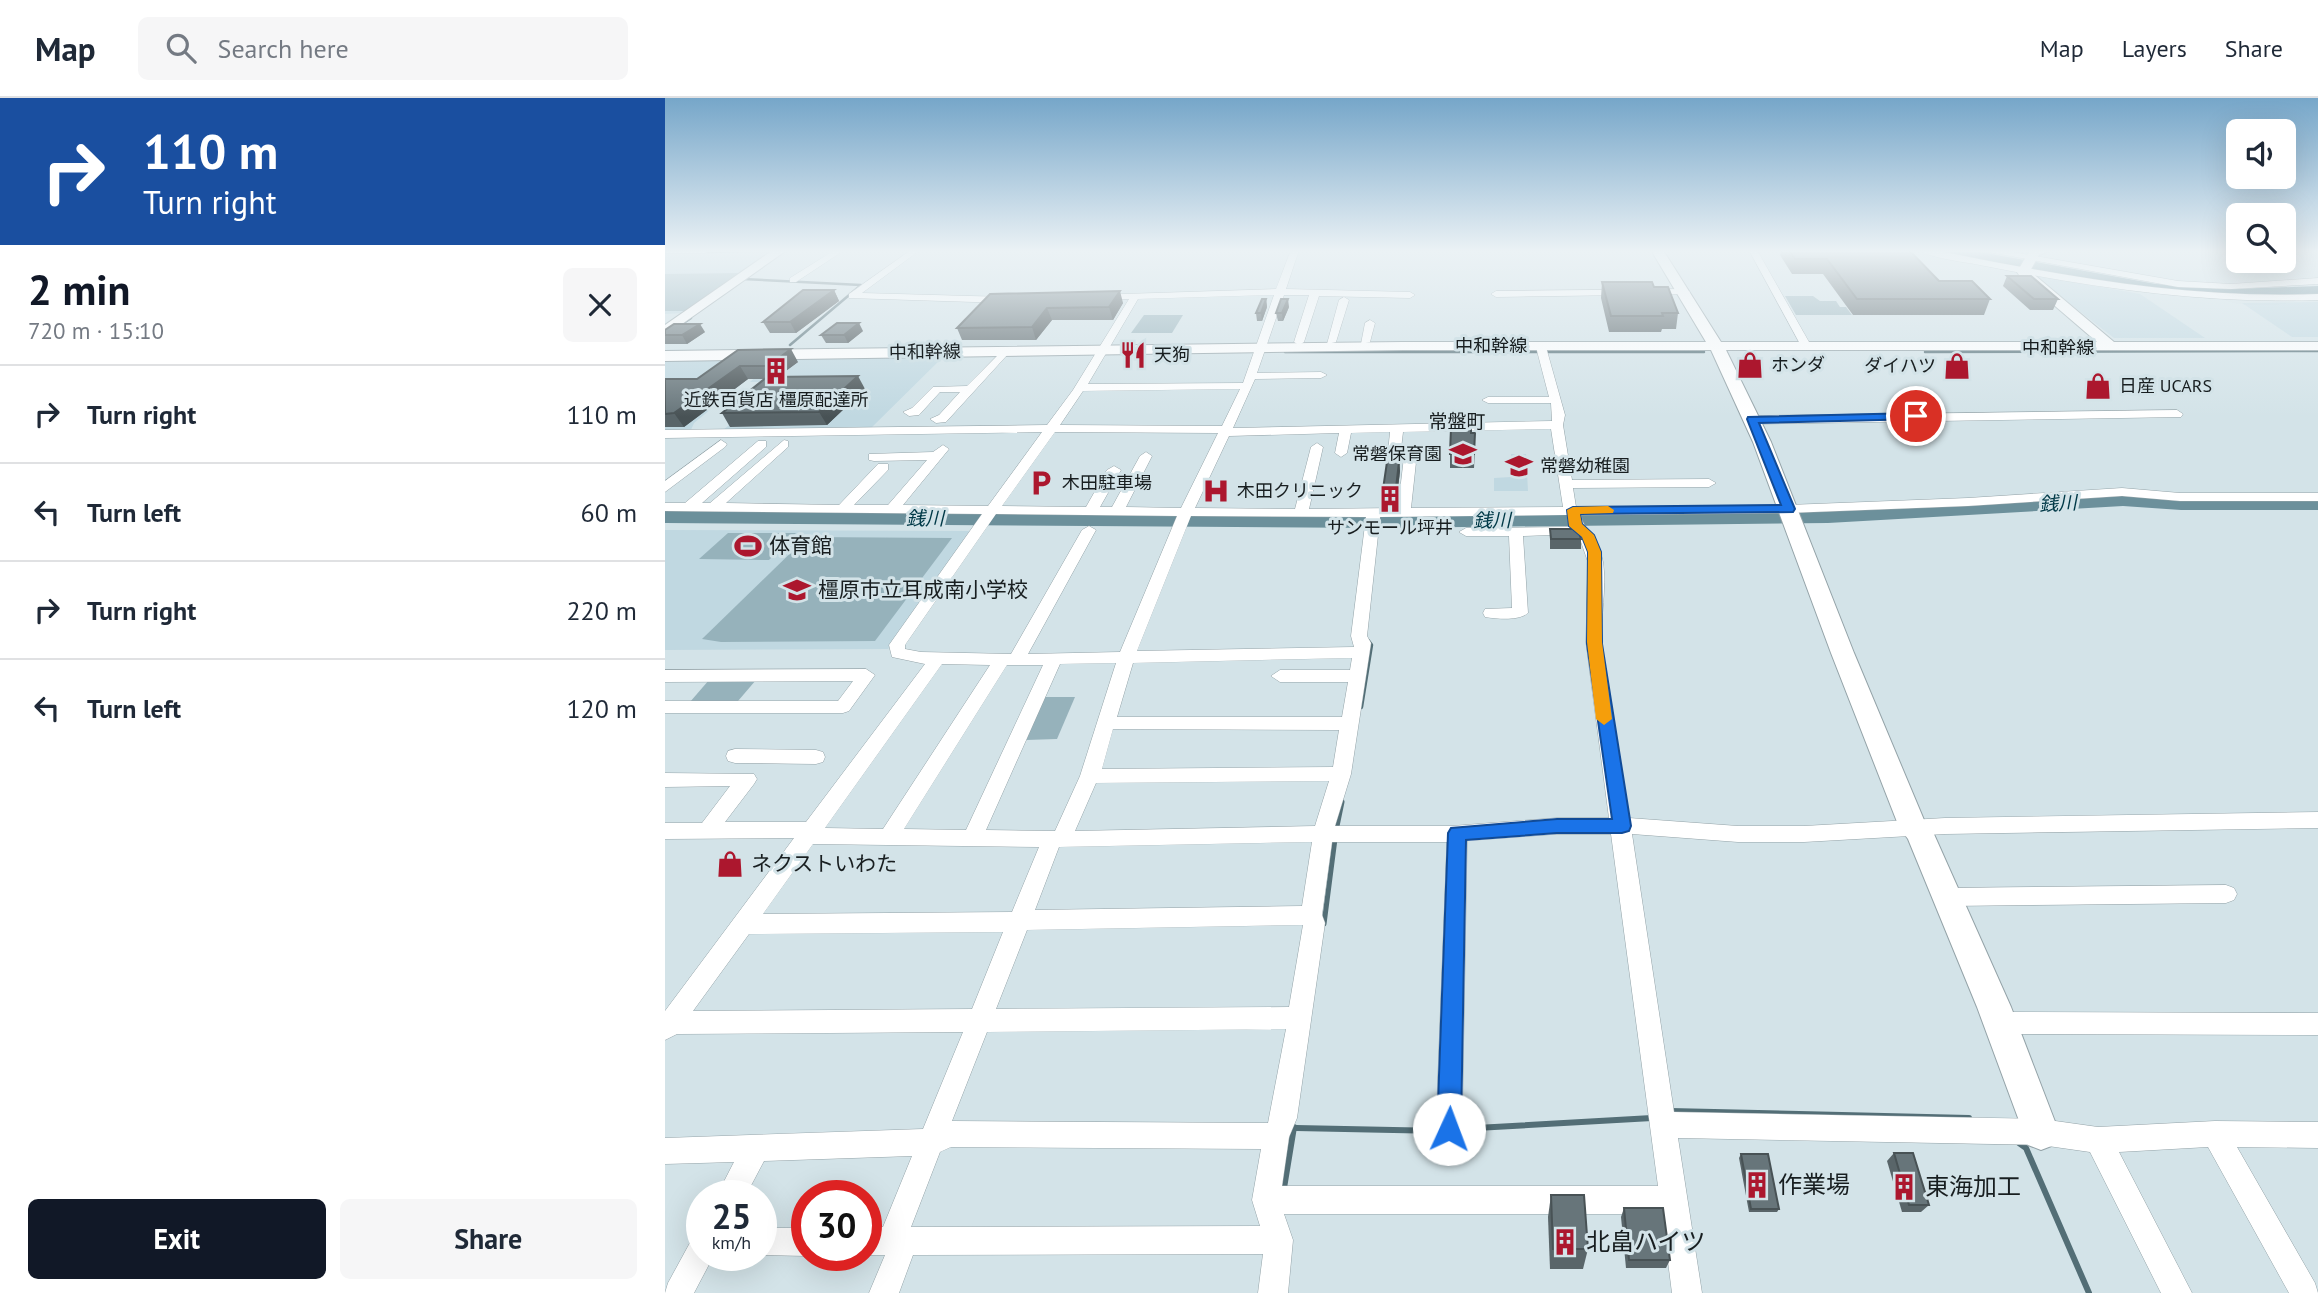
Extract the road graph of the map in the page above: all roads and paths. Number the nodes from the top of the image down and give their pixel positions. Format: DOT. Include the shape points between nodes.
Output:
graph roads {
  1 [pos="702,306"];
  2 [pos="1129,306"];
  3 [pos="1277,306"];
  4 [pos="1311,306"];
  5 [pos="1342,306"];
  6 [pos="1693,306"];
  7 [pos="1784,306"];
  8 [pos="2069,306"];
  9 [pos="1370,323"];
  10 [pos="665,332"];
  11 [pos="1299,342"];
  12 [pos="1331,342"];
  13 [pos="1365,342"];
  14 [pos="1804,342"];
  15 [pos="2318,344"];
  16 [pos="1714,345"];
  17 [pos="2110,345"];
  18 [pos="1260,348"];
  19 [pos="665,350"];
  20 [pos="1102,350"];
  21 [pos="1541,350"];
  22 [pos="1002,354"];
  23 [pos="665,356"];
  24 [pos="1321,376"];
  25 [pos="1249,381"];
  26 [pos="1079,388"];
  27 [pos="969,389"];
  28 [pos="1488,400"];
  29 [pos="1556,400"];
  30 [pos="909,412"];
  31 [pos="2177,414"];
  32 [pos="936,419"];
  33 [pos="1752,419"];
  34 [pos="1557,425"];
  35 [pos="1397,428"];
  36 [pos="1049,429"];
  37 [pos="1346,430"];
  38 [pos="1225,431"];
  39 [pos="665,434"];
  40 [pos="721,444"];
  41 [pos="762,444"];
  42 [pos="784,444"];
  43 [pos="1317,447"];
  44 [pos="1341,453"];
  45 [pos="1146,456"];
  46 [pos="1114,470"];
  47 [pos="1709,483"];
  48 [pos="1566,484"];
  49 [pos="665,488"];
  50 [pos="2318,497"];
  51 [pos="665,507"];
  52 [pos="689,507"];
  53 [pos="714,507"];
  54 [pos="843,508"];
  55 [pos="893,509"];
  56 [pos="1091,510"];
  57 [pos="1117,511"];
  58 [pos="1404,512"];
  59 [pos="1301,513"];
  60 [pos="1791,514"];
  61 [pos="989,515"];
  62 [pos="1575,517"];
  63 [pos="1183,518"];
  64 [pos="1373,518"];
  65 [pos="1089,530"];
  66 [pos="1517,532"];
  67 [pos="1466,533"];
  68 [pos="1491,613"];
  69 [pos="1361,652"];
  70 [pos="1127,656"];
  71 [pos="1054,658"];
  72 [pos="937,659"];
  73 [pos="1009,660"];
  74 [pos="665,676"];
  75 [pos="1280,676"];
  76 [pos="1357,676"];
  77 [pos="665,707"];
  78 [pos="1108,723"];
  79 [pos="1349,723"];
  80 [pos="735,756"];
  81 [pos="816,757"];
  82 [pos="1341,774"];
  83 [pos="1090,776"];
  84 [pos="665,780"];
  85 [pos="2318,820"];
  86 [pos="1622,826"];
  87 [pos="1913,827"];
  88 [pos="665,831"];
  89 [pos="707,831"];
  90 [pos="808,833"];
  91 [pos="1457,833"];
  92 [pos="1323,834"];
  93 [pos="889,836"];
  94 [pos="972,839"];
  95 [pos="1056,839"];
  96 [pos="2226,894"];
  97 [pos="1948,897"];
  98 [pos="1311,915"];
  99 [pos="1020,921"];
  100 [pos="742,924"];
  101 [pos="1300,1018"];
  102 [pos="980,1019"];
  103 [pos="2000,1023"];
  104 [pos="2318,1024"];
  105 [pos="668,1027"];
  106 [pos="1662,1125"];
  107 [pos="1449,1129"];
  108 [pos="2041,1132"];
  109 [pos="2215,1135"];
  110 [pos="1276,1136"];
  111 [pos="2318,1136"];
  112 [pos="2098,1140"];
  113 [pos="931,1142"];
  114 [pos="756,1149"];
  115 [pos="665,1151"];
  116 [pos="739,1180"];
  117 [pos="1266,1200"];
  118 [pos="1675,1200"];
  119 [pos="1279,1240"];
  120 [pos="887,1241"];
  121 [pos="690,1271"];
  122 [pos="678,1293"];
  123 [pos="884,1293"];
  124 [pos="1273,1293"];
  125 [pos="1687,1293"];
  126 [pos="2177,1293"];
  127 [pos="2305,1293"];
  1 -- 10 [label="main road"];
  2 -- 20 [label="street"];
  3 -- 18 [label="street"];
  4 -- 11 [label="street"];
  5 -- 12 [label="street"];
  6 -- 16 [label="main road"];
  7 -- 14 [label="street"];
  8 -- 17 [label="main road"];
  9 -- 13 [label="street"];
  11 -- 12 [label="main road, 中和幹線"];
  11 -- 18 [label="main road, 中和幹線"];
  12 -- 13 [label="main road, 中和幹線"];
  13 -- 16 [label="main road, 中和幹線"];
  14 -- 16 [label="main road, 中和幹線"];
  14 -- 17 [label="main road, 中和幹線"];
  15 -- 17 [label="main road, 中和幹線"];
  16 -- 17 [label="main road, 中和幹線"];
  16 -- 21 [label="main road, 中和幹線"];
  16 -- 33 [label="main road"];
  18 -- 20 [label="main road, 中和幹線"];
  18 -- 21 [label="main road, 中和幹線"];
  18 -- 25 [label="street"];
  19 -- 20 [label="main road, 中和幹線"];
  20 -- 22 [label="main road, 中和幹線"];
  20 -- 26 [label="street"];
  21 -- 29 [label="street"];
  22 -- 23 [label="main road, 中和幹線"];
  22 -- 27 [label="street"];
  24 -- 25 [label="street"];
  25 -- 26 [label="street"];
  25 -- 38 [label="street"];
  26 -- 36 [label="street"];
  27 -- 30 [label="street" via="937,389 915,412"];
  27 -- 32 [label="street"];
  28 -- 29 [label="street"];
  29 -- 34 [label="street"];
  31 -- 33 [label="street"];
  33 -- 60 [label="main road"];
  34 -- 35 [label="street"];
  34 -- 48 [label="street"];
  35 -- 37 [label="street"];
  35 -- 58 [label="street" via="1394,453 1411,453"];
  36 -- 38 [label="street"];
  36 -- 39 [label="street"];
  36 -- 61 [label="street"];
  37 -- 38 [label="street"];
  37 -- 44 [label="street"];
  38 -- 63 [label="street"];
  40 -- 49 [label="street"];
  41 -- 52 [label="street"];
  42 -- 53 [label="street"];
  43 -- 59 [label="street"];
  45 -- 57 [label="street"];
  46 -- 56 [label="street"];
  47 -- 48 [label="street"];
  48 -- 62 [label="street"];
  50 -- 60 [label="street" via="2180,497 2122,492 1975,508"];
  51 -- 52 [label="street"];
  52 -- 53 [label="street"];
  53 -- 54 [label="street"];
  54 -- 55 [label="street"];
  54 -- 55 [label="street" via="878,462 941,452"];
  55 -- 61 [label="street"];
  56 -- 57 [label="street"];
  56 -- 61 [label="street"];
  57 -- 63 [label="street"];
  58 -- 62 [label="street"];
  58 -- 64 [label="street"];
  59 -- 63 [label="street"];
  59 -- 64 [label="street"];
  60 -- 62 [label="street"];
  60 -- 87 [label="main road"];
  61 -- 72 [label="street" via="897,645 897,651"];
  62 -- 66 [label="street"];
  62 -- 86 [label="street" via="1594,552 1594,644"];
  63 -- 70 [label="street"];
  64 -- 69 [label="street"];
  65 -- 73 [label="street"];
  66 -- 67 [label="street"];
  66 -- 68 [label="street" via="1520,613"];
  69 -- 70 [label="street"];
  69 -- 76 [label="street"];
  70 -- 71 [label="street"];
  70 -- 78 [label="street"];
  71 -- 73 [label="street"];
  71 -- 94 [label="street"];
  72 -- 73 [label="street"];
  72 -- 90 [label="street"];
  73 -- 93 [label="street"];
  74 -- 77 [label="street" via="866,676 843,707"];
  75 -- 76 [label="street"];
  76 -- 79 [label="street"];
  78 -- 79 [label="street"];
  78 -- 83 [label="street"];
  79 -- 82 [label="street"];
  80 -- 81 [label="street"];
  82 -- 83 [label="street"];
  82 -- 92 [label="street"];
  83 -- 95 [label="street"];
  84 -- 89 [label="street" via="747,779"];
  85 -- 87 [label="street"];
  86 -- 87 [label="street" via="1738,834"];
  86 -- 91 [label="street"];
  86 -- 106 [label="street"];
  87 -- 97 [label="main road"];
  88 -- 89 [label="street"];
  89 -- 90 [label="street"];
  90 -- 93 [label="street"];
  90 -- 100 [label="street"];
  91 -- 92 [label="street"];
  91 -- 107 [label="street"];
  92 -- 95 [label="street"];
  92 -- 98 [label="street"];
  93 -- 94 [label="street"];
  94 -- 95 [label="street"];
  95 -- 99 [label="street"];
  96 -- 97 [label="street"];
  97 -- 103 [label="main road"];
  98 -- 99 [label="street"];
  98 -- 101 [label="street" via="1314,923"];
  99 -- 100 [label="street"];
  99 -- 102 [label="street"];
  100 -- 105 [label="street"];
  101 -- 102 [label="street"];
  101 -- 110 [label="street" via="1284,1118"];
  102 -- 105 [label="street"];
  102 -- 113 [label="street"];
  103 -- 104 [label="street"];
  103 -- 108 [label="main road"];
  106 -- 108 [label="street"];
  106 -- 118 [label="street"];
  108 -- 112 [label="street"];
  109 -- 111 [label="street"];
  109 -- 112 [label="street"];
  109 -- 127 [label="street"];
  110 -- 113 [label="street" via="951,1134"];
  110 -- 117 [label="street"];
  112 -- 126 [label="street"];
  113 -- 114 [label="street"];
  113 -- 120 [label="street"];
  114 -- 115 [label="street"];
  114 -- 116 [label="street"];
  117 -- 118 [label="street"];
  117 -- 119 [label="street"];
  118 -- 125 [label="street"];
  119 -- 120 [label="street"];
  119 -- 124 [label="street"];
  120 -- 123 [label="street"];
  121 -- 122 [label="street"];
}
